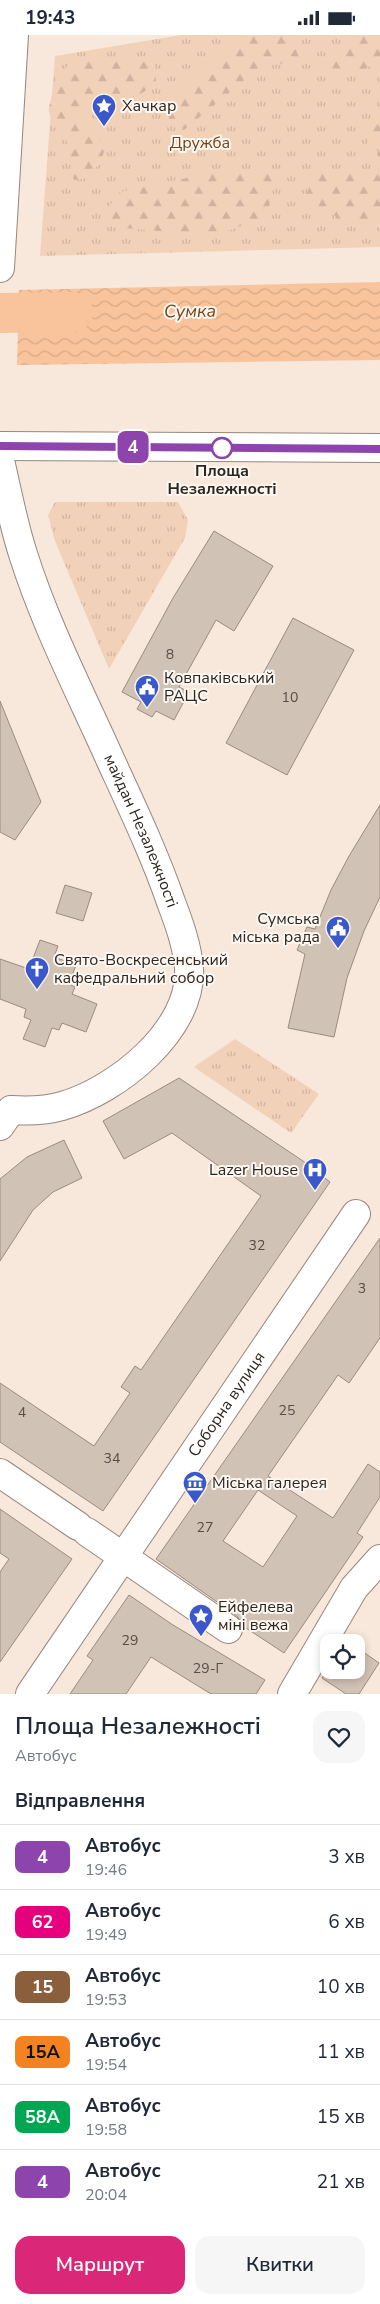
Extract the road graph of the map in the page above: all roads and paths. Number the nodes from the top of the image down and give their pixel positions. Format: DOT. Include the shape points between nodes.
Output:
graph roads {
  1 [pos="14,35"];
  2 [pos="0,268"];
  3 [pos="0,446"];
  4 [pos="380,449"];
  5 [pos="0,461"];
  6 [pos="5,1118"];
  7 [pos="356,1215"];
  8 [pos="0,1473"];
  9 [pos="123,1557"];
  10 [pos="380,1559"];
  11 [pos="228,1629"];
  12 [pos="300,1685"];
  13 [pos="30,1694"];
  1 -- 2 [label="street"];
  3 -- 4 [label="street"];
  5 -- 6 [label="street, майдан Незалежності" via="22,552 42,608 158,863 182,933 189,969 186,995 173,1024 152,1051 112,1083 79,1100"];
  7 -- 9 [label="street, Соборна вулиця"];
  8 -- 9 [label="street"];
  9 -- 11 [label="street"];
  9 -- 13 [label="street, Соборна вулиця"];
  10 -- 12 [label="street" via="354,1588"];
}
